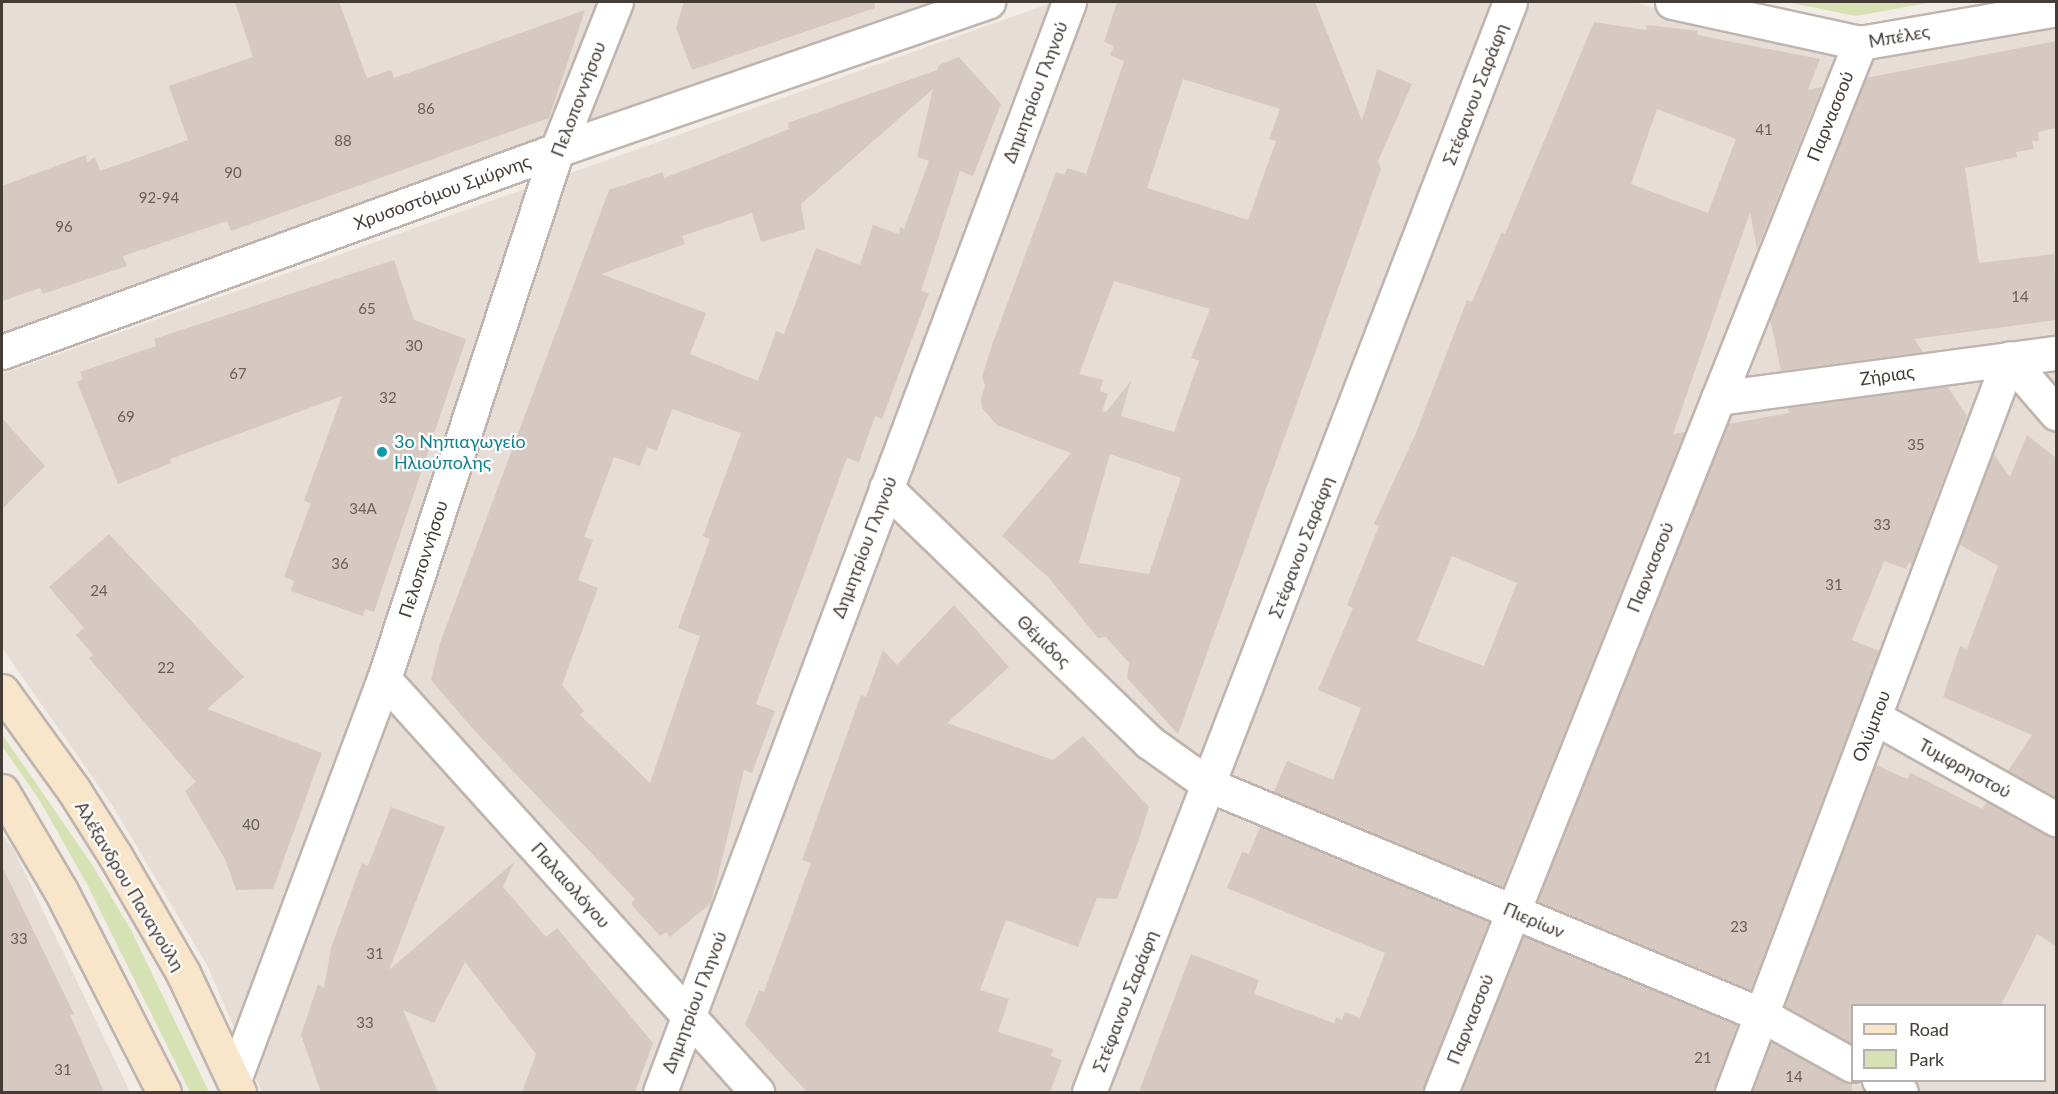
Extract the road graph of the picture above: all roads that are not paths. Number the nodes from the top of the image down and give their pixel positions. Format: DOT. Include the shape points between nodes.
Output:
graph roads {
  1 [pos="616,2"];
  2 [pos="988,2"];
  3 [pos="1069,2"];
  4 [pos="1510,2"];
  5 [pos="1672,2"];
  6 [pos="2056,9"];
  7 [pos="1860,43"];
  8 [pos="557,150"];
  9 [pos="2,352"];
  10 [pos="2056,353"];
  11 [pos="2009,359"];
  12 [pos="1718,398"];
  13 [pos="2056,413"];
  14 [pos="886,488"];
  15 [pos="384,679"];
  16 [pos="2,691"];
  17 [pos="1874,717"];
  18 [pos="1209,785"];
  19 [pos="2,791"];
  20 [pos="2056,819"];
  21 [pos="1513,912"];
  22 [pos="1762,1015"];
  23 [pos="689,1016"];
  24 [pos="1851,1064"];
  25 [pos="1883,1082"];
  26 [pos="236,1086"];
  27 [pos="164,1092"];
  28 [pos="660,1092"];
  29 [pos="757,1092"];
  30 [pos="1089,1092"];
  31 [pos="1441,1092"];
  32 [pos="1732,1092"];
  33 [pos="1901,1092"];
  1 -- 8 [label="street, Πελοποννήσου"];
  2 -- 8 [label="street, Χρυσοστόμου Σμύρνης"];
  3 -- 14 [label="street, Δημητρίου Γληνού"];
  4 -- 18 [label="street, Στέφανου Σαράφη"];
  5 -- 7 [label="street, Μπέλες"];
  6 -- 7 [label="street, Μπέλες"];
  7 -- 12 [label="street, Παρνασσού"];
  8 -- 9 [label="street, Χρυσοστόμου Σμύρνης"];
  8 -- 15 [label="street, Πελοποννήσου"];
  10 -- 11 [label="street, Ζήριας"];
  11 -- 12 [label="street, Ζήριας"];
  11 -- 13 [label="street"];
  11 -- 17 [label="street, Ολύμπου"];
  12 -- 21 [label="street, Παρνασσού"];
  14 -- 18 [label="street, Θέμιδος" via="1149,742"];
  14 -- 23 [label="street, Δημητρίου Γληνού"];
  15 -- 23 [label="street, Παλαιολόγου"];
  15 -- 26 [label="street, Πελοποννήσου"];
  16 -- 26 [label="street, Αλέξανδρου Παναγούλη" via="73,789 116,857 183,973"];
  17 -- 20 [label="street, Τυμφρηστού"];
  17 -- 22 [label="street, Ολύμπου"];
  18 -- 21 [label="street, Πιερίων"];
  18 -- 30 [label="street, Στέφανου Σαράφη"];
  19 -- 27 [label="street" via="61,891"];
  21 -- 22 [label="street, Πιερίων"];
  21 -- 31 [label="street, Παρνασσού"];
  22 -- 24 [label="street, Πιερίων"];
  22 -- 32 [label="street, Ολύμπου"];
  23 -- 28 [label="street, Δημητρίου Γληνού"];
  23 -- 29 [label="street, Παλαιολόγου"];
  25 -- 33 [label="street"];
}
